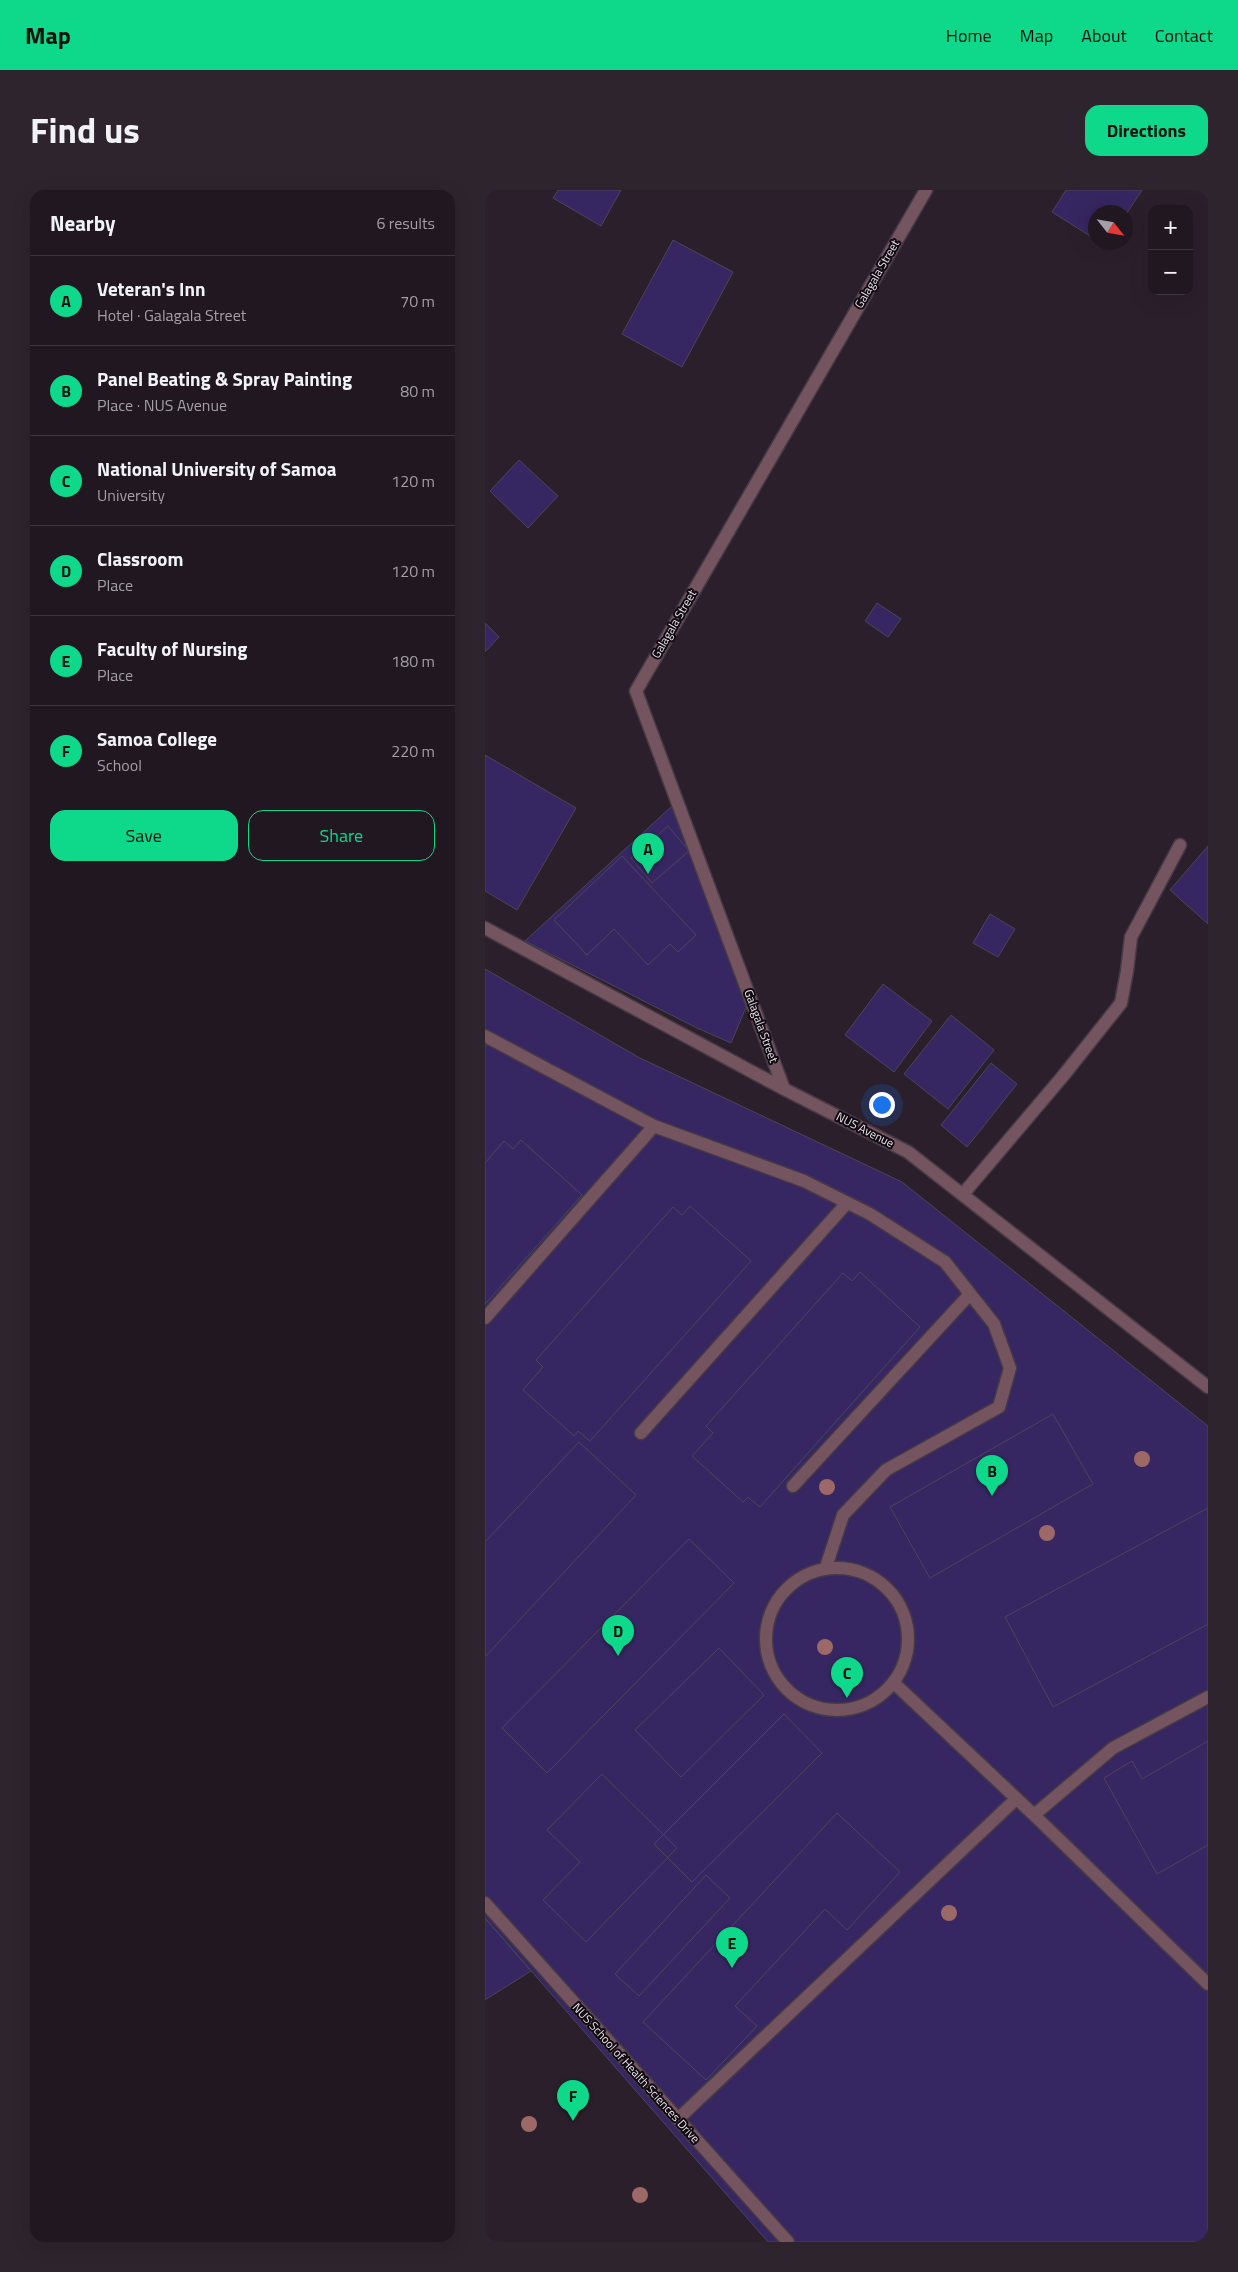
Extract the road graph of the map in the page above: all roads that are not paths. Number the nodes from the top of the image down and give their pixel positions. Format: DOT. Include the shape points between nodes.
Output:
graph roads {
  1 [pos="926,190"];
  2 [pos="1180,845"];
  3 [pos="485,928"];
  4 [pos="485,1036"];
  5 [pos="784,1089"];
  6 [pos="654,1126"];
  7 [pos="963,1194"];
  8 [pos="847,1203"];
  9 [pos="970,1294"];
  10 [pos="485,1318"];
  11 [pos="1208,1387"];
  12 [pos="641,1433"];
  13 [pos="793,1486"];
  14 [pos="826,1567"];
  15 [pos="895,1684"];
  16 [pos="1208,1696"];
  17 [pos="1015,1799"];
  18 [pos="1034,1815"];
  19 [pos="485,1903"];
  20 [pos="1208,1984"];
  21 [pos="678,2119"];
  22 [pos="788,2242"];
  1 -- 5 [label="street, Galagala Street" via="636,691"];
  2 -- 7 [label="street" via="1131,937 1121,1003"];
  3 -- 5 [label="street, NUS Avenue"];
  4 -- 6 [label="street"];
  5 -- 7 [label="street, NUS Avenue" via="908,1152"];
  6 -- 8 [label="street" via="803,1180"];
  6 -- 10 [label="street"];
  7 -- 11 [label="street, NUS Avenue"];
  8 -- 9 [label="street" via="945,1262"];
  8 -- 12 [label="street"];
  9 -- 13 [label="street"];
  9 -- 14 [label="street" via="994,1324 1011,1368 999,1407 886,1470 843,1515"];
  14 -- 15 [label="street" via="847,1568 870,1575 889,1590 903,1610 908,1635 906,1657"];
  14 -- 15 [label="street" via="799,1578 780,1594 769,1616 765,1640 769,1665 781,1684 797,1699 818,1708 840,1710 862,1706"];
  15 -- 17 [label="street"];
  16 -- 18 [label="street" via="1113,1748"];
  17 -- 18 [label="street"];
  17 -- 21 [label="street"];
  18 -- 20 [label="street"];
  19 -- 21 [label="street, NUS School of Health Sciences Drive"];
  21 -- 22 [label="street, NUS School of Health Sciences Drive"];
}
